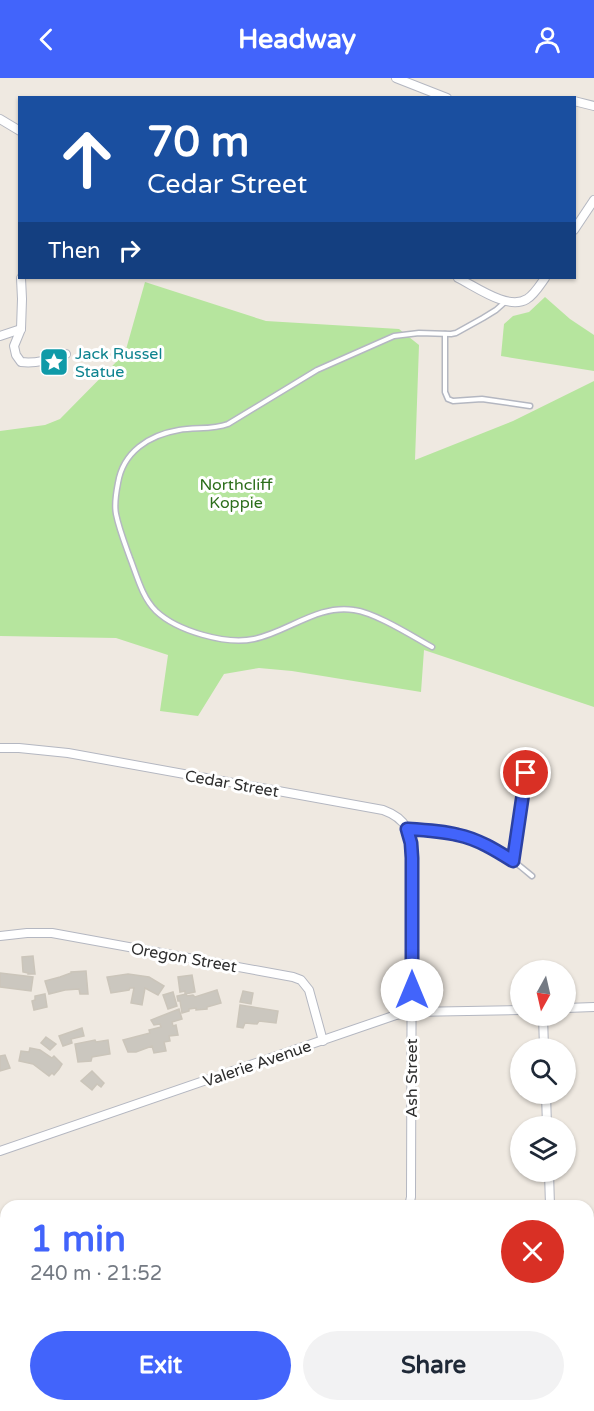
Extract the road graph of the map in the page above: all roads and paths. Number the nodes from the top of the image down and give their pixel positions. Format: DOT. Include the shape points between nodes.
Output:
graph roads {
  1 [pos="396,78"];
  2 [pos="442,96"];
  3 [pos="576,102"];
  4 [pos="594,106"];
  5 [pos="0,119"];
  6 [pos="18,130"];
  7 [pos="594,200"];
  8 [pos="576,227"];
  9 [pos="21,279"];
  10 [pos="460,279"];
  11 [pos="544,279"];
  12 [pos="506,301"];
  13 [pos="21,330"];
  14 [pos="445,334"];
  15 [pos="0,336"];
  16 [pos="66,354"];
  17 [pos="530,406"];
  18 [pos="432,647"];
  19 [pos="0,748"];
  20 [pos="528,753"];
  21 [pos="407,829"];
  22 [pos="513,861"];
  23 [pos="531,876"];
  24 [pos="0,936"];
  25 [pos="594,1007"];
  26 [pos="576,1008"];
  27 [pos="510,1010"];
  28 [pos="411,1012"];
  29 [pos="324,1041"];
  30 [pos="0,1151"];
  31 [pos="549,1182"];
  32 [pos="410,1200"];
  33 [pos="550,1200"];
  1 -- 2 [label="street"];
  3 -- 4 [label="street"];
  5 -- 6 [label="street"];
  7 -- 8 [label="street"];
  9 -- 13 [label="street"];
  10 -- 12 [label="street"];
  11 -- 12 [label="street" via="529,298"];
  12 -- 14 [label="lane" via="456,333"];
  13 -- 15 [label="street"];
  13 -- 16 [label="street" via="14,346 21,362"];
  14 -- 17 [label="lane" via="448,399"];
  14 -- 18 [label="lane" via="394,336 317,370 228,424 161,435 135,449 125,460 115,501 122,536 142,591 156,610 181,626 231,641 254,639 323,612 354,609"];
  19 -- 21 [label="street, Cedar Street" via="68,753 383,810 394,814"];
  20 -- 22 [label="lane"];
  21 -- 22 [label="lane" via="461,836"];
  21 -- 28 [label="street, Ash Street" via="412,879"];
  22 -- 23 [label="lane"];
  24 -- 29 [label="street, Oregon Street" via="52,933 293,977 302,980 309,990"];
  25 -- 26 [label="street"];
  27 -- 28 [label="street, Valerie Avenue"];
  28 -- 29 [label="street, Valerie Avenue"];
  28 -- 32 [label="street, Ash Street"];
  29 -- 30 [label="street, Valerie Avenue"];
  31 -- 33 [label="street"];
}
